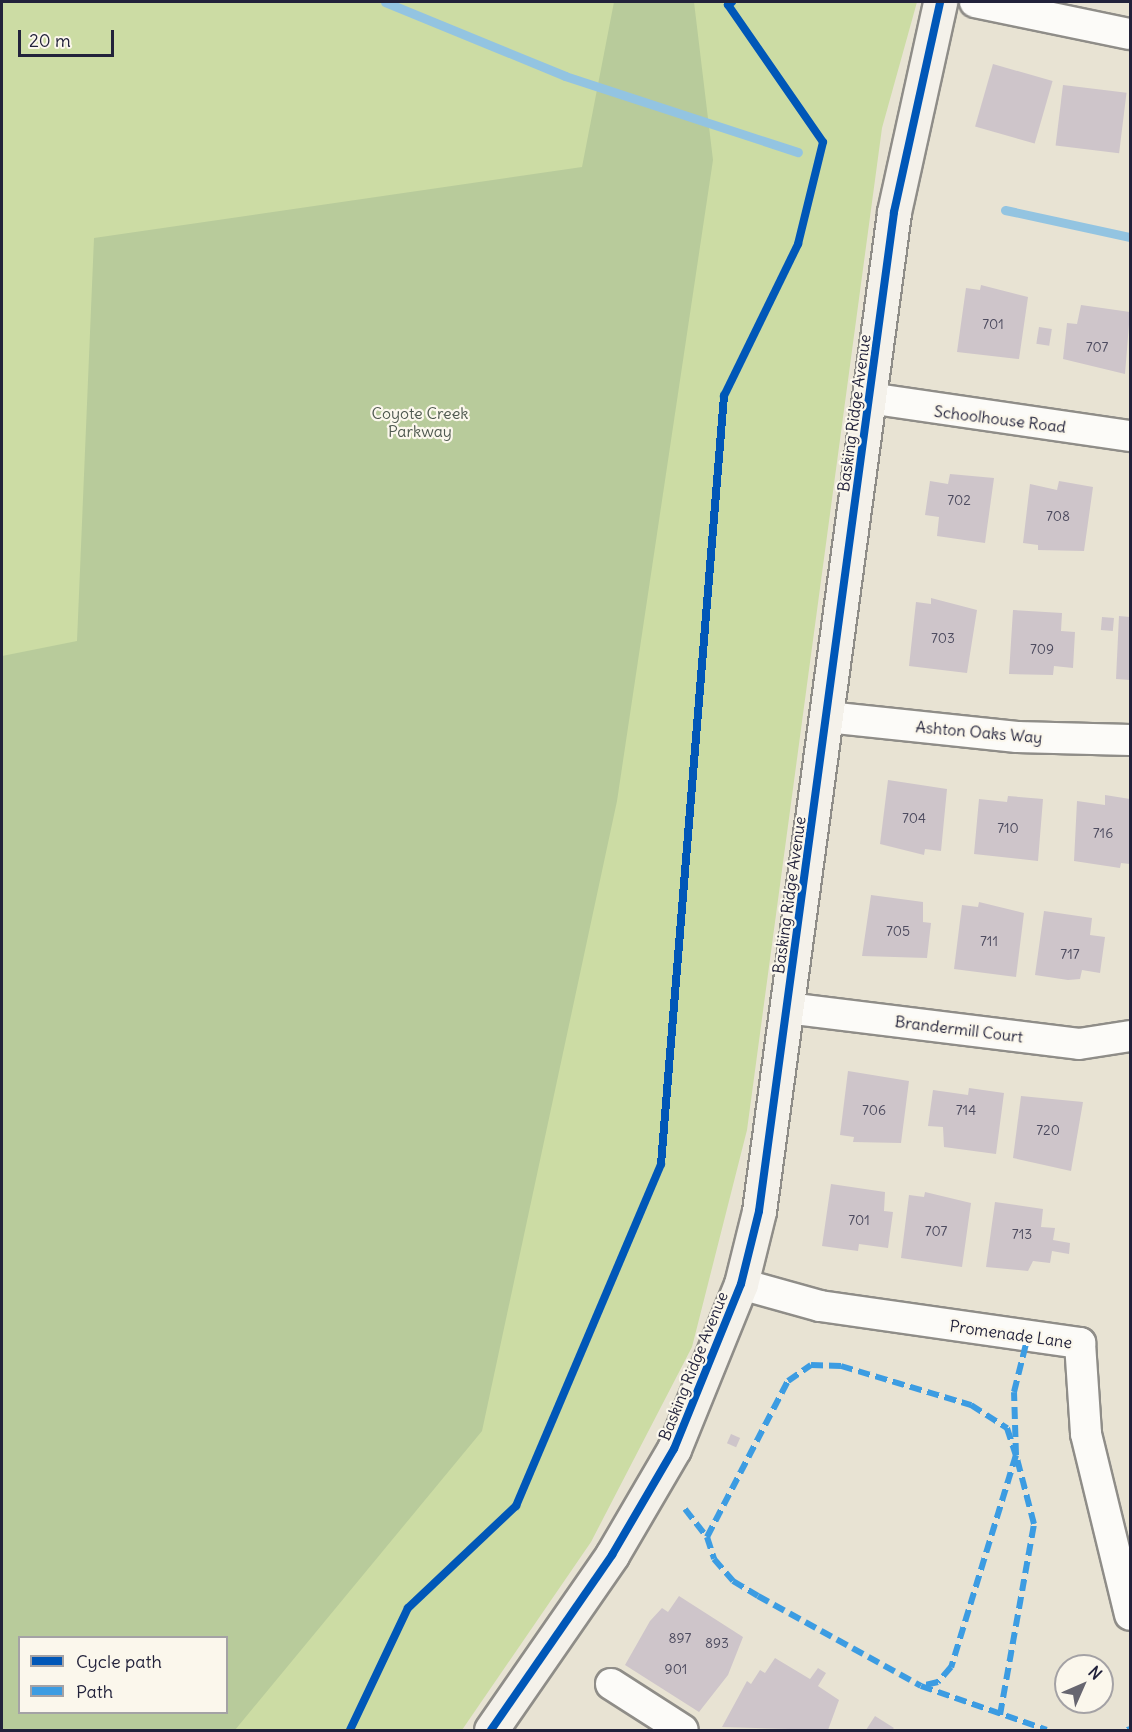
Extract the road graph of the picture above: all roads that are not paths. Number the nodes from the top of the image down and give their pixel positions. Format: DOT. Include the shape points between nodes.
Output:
graph roads {
  1 [pos="940,2"];
  2 [pos="975,2"];
  3 [pos="1131,34"];
  4 [pos="869,398"];
  5 [pos="1131,436"];
  6 [pos="827,717"];
  7 [pos="1131,740"];
  8 [pos="787,1008"];
  9 [pos="1131,1036"];
  10 [pos="741,1284"];
  11 [pos="1131,1615"];
  12 [pos="611,1684"];
  13 [pos="491,1731"];
  14 [pos="683,1731"];
  1 -- 4 [label="street, Basking Ridge Avenue" via="896,201"];
  2 -- 3 [label="street"];
  4 -- 5 [label="street, Schoolhouse Road"];
  4 -- 6 [label="street, Basking Ridge Avenue"];
  6 -- 7 [label="street, Ashton Oaks Way" via="1017,738"];
  6 -- 8 [label="street, Basking Ridge Avenue"];
  8 -- 9 [label="street, Brandermill Court" via="1079,1044"];
  8 -- 10 [label="street, Basking Ridge Avenue" via="759,1211"];
  10 -- 11 [label="street, Promenade Lane" via="820,1306 1080,1343 1086,1434"];
  10 -- 13 [label="street, Basking Ridge Avenue" via="674,1449 612,1555"];
  12 -- 14 [label="street"];
}
